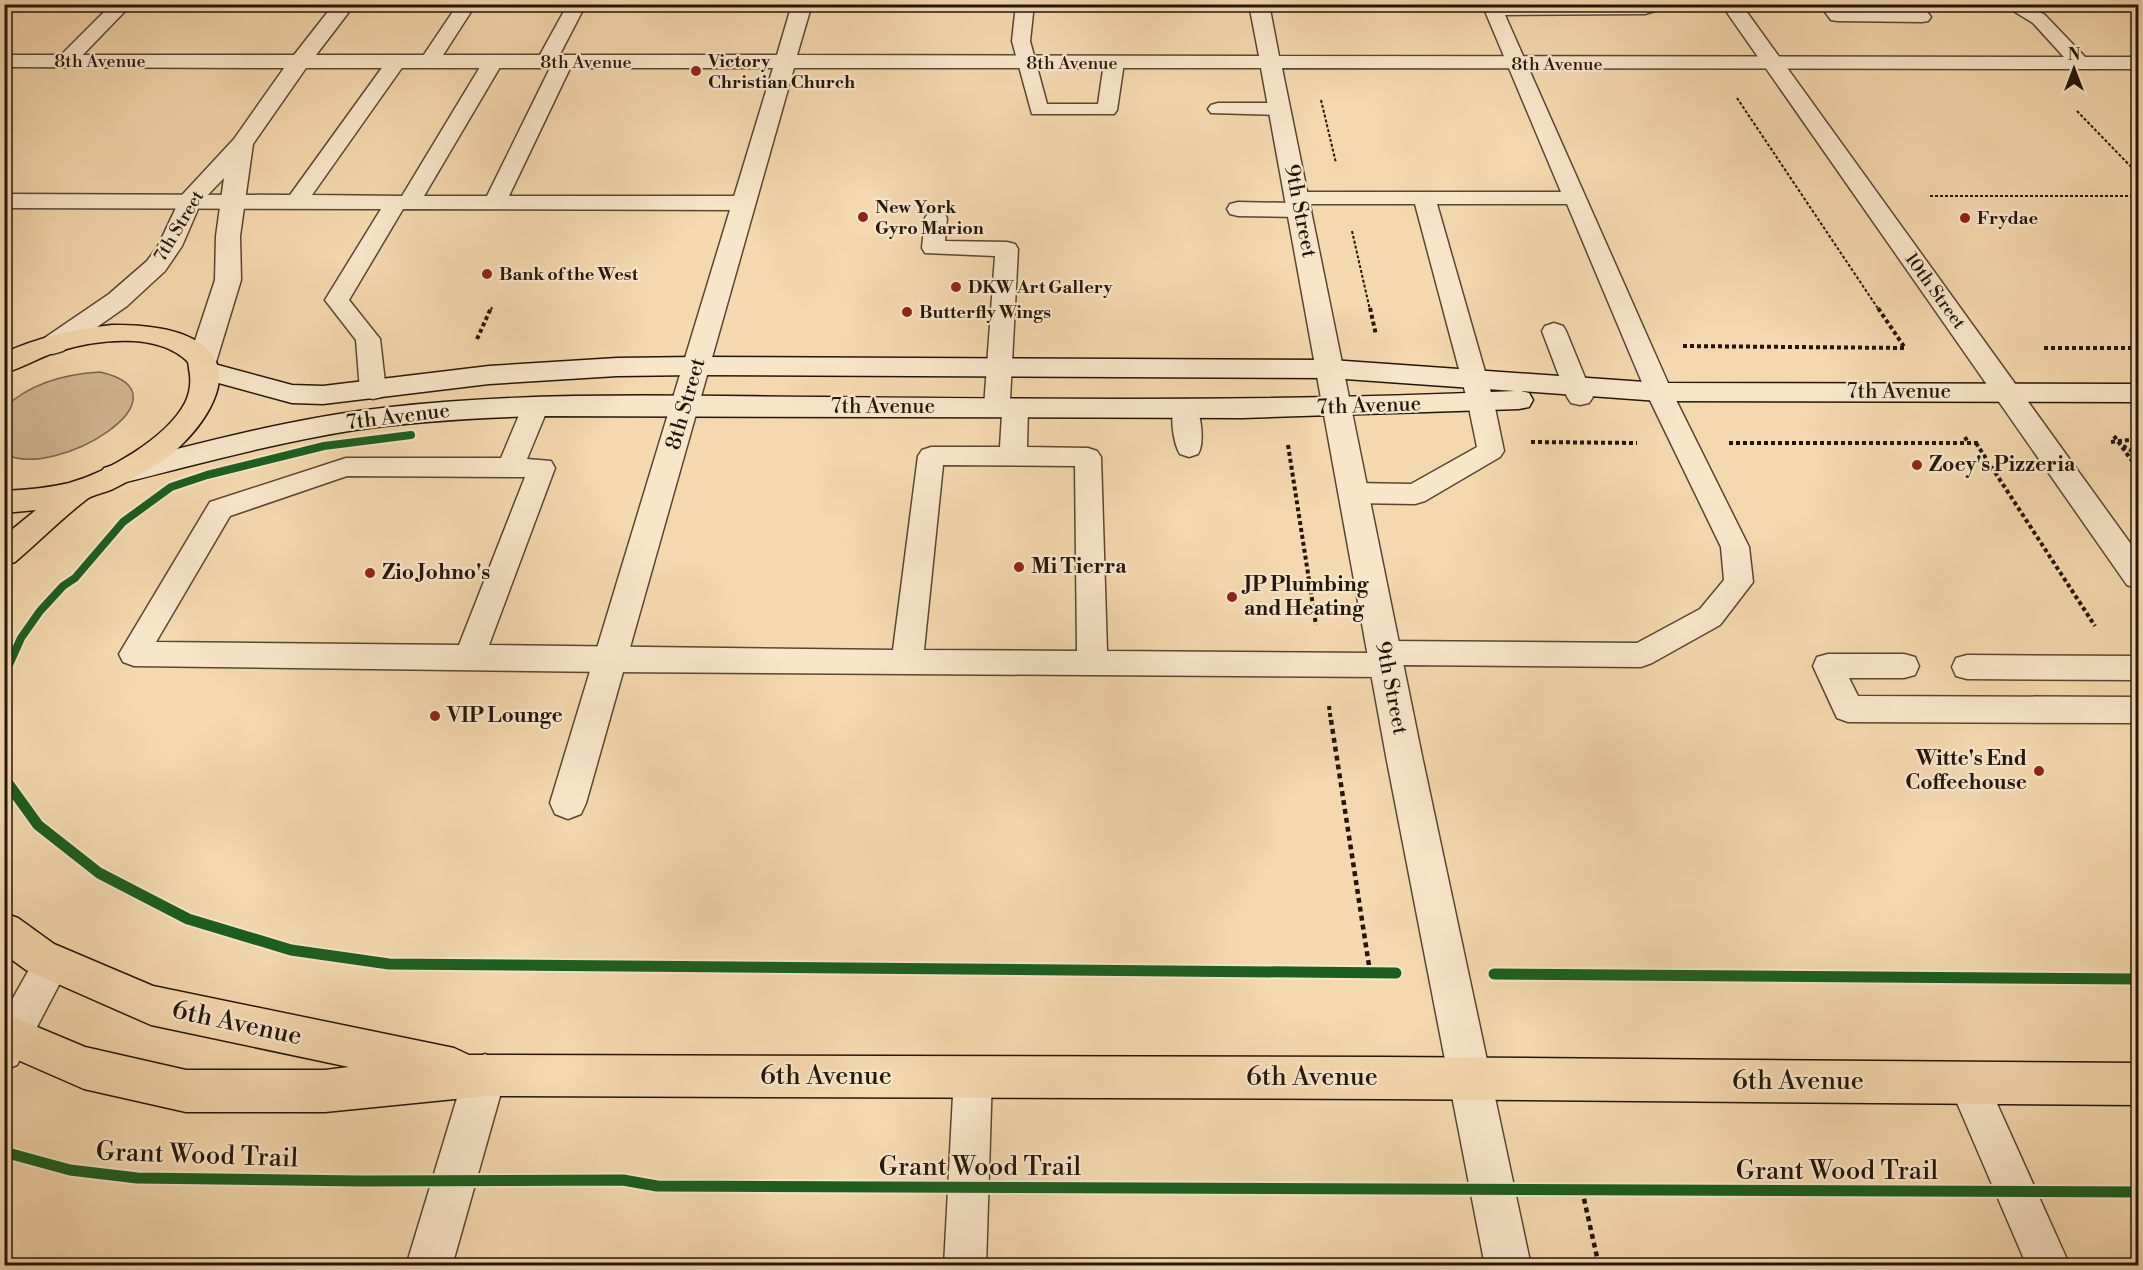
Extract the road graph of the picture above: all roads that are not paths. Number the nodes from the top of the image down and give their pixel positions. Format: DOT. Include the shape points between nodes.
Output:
graph roads {
  1 [pos="123,4"];
  2 [pos="345,4"];
  3 [pos="467,4"];
  4 [pos="576,4"];
  5 [pos="802,4"];
  6 [pos="1025,4"];
  7 [pos="1259,4"];
  8 [pos="1659,4"];
  9 [pos="1731,4"];
  10 [pos="1828,4"];
  11 [pos="1911,4"];
  12 [pos="2011,4"];
  13 [pos="1492,7"];
  14 [pos="4,61"];
  15 [pos="66,61"];
  16 [pos="299,61"];
  17 [pos="396,62"];
  18 [pos="429,62"];
  19 [pos="493,62"];
  20 [pos="555,62"];
  21 [pos="786,62"];
  22 [pos="1771,62"];
  23 [pos="1028,63"];
  24 [pos="1114,63"];
  25 [pos="1271,63"];
  26 [pos="2080,63"];
  27 [pos="2139,63"];
  28 [pos="1518,64"];
  29 [pos="1218,109"];
  30 [pos="1280,109"];
  31 [pos="243,144"];
  32 [pos="1424,198"];
  33 [pos="1576,198"];
  34 [pos="190,200"];
  35 [pos="4,201"];
  36 [pos="297,201"];
  37 [pos="232,202"];
  38 [pos="403,202"];
  39 [pos="495,202"];
  40 [pos="744,203"];
  41 [pos="1299,204"];
  42 [pos="1238,209"];
  43 [pos="936,218"];
  44 [pos="1554,331"];
  45 [pos="44,348"];
  46 [pos="4,351"];
  47 [pos="4,364"];
  48 [pos="203,366"];
  49 [pos="697,366"];
  50 [pos="999,367"];
  51 [pos="1331,369"];
  52 [pos="373,391"];
  53 [pos="1478,391"];
  54 [pos="1578,392"];
  55 [pos="1659,392"];
  56 [pos="2008,393"];
  57 [pos="2139,393"];
  58 [pos="686,406"];
  59 [pos="1006,407"];
  60 [pos="535,408"];
  61 [pos="1185,408"];
  62 [pos="1339,408"];
  63 [pos="1189,448"];
  64 [pos="1013,457"];
  65 [pos="510,468"];
  66 [pos="114,475"];
  67 [pos="79,491"];
  68 [pos="1354,493"];
  69 [pos="4,502"];
  70 [pos="4,554"];
  71 [pos="2139,577"];
  72 [pos="469,657"];
  73 [pos="1386,659"];
  74 [pos="610,660"];
  75 [pos="907,662"];
  76 [pos="1092,663"];
  77 [pos="1905,666"];
  78 [pos="1967,667"];
  79 [pos="2128,668"];
  80 [pos="2139,710"];
  81 [pos="568,803"];
  82 [pos="4,931"];
  83 [pos="53,962"];
  84 [pos="7,1040"];
  85 [pos="485,1075"];
  86 [pos="973,1076"];
  87 [pos="1471,1079"];
  88 [pos="1967,1082"];
  89 [pos="2139,1084"];
  90 [pos="429,1266"];
  91 [pos="964,1266"];
  92 [pos="1508,1266"];
  93 [pos="2049,1266"];
  1 -- 15 [label="lane"];
  2 -- 16 [label="street, 7th Street"];
  3 -- 18 [label="lane"];
  4 -- 20 [label="lane"];
  5 -- 21 [label="street, 8th Street"];
  6 -- 23 [label="lane" via="1021,42"];
  7 -- 25 [label="street, 9th Street"];
  8 -- 13 [label="lane" via="1646,9"];
  9 -- 22 [label="street, 10th Street"];
  10 -- 11 [label="lane" via="1837,16 1922,17"];
  12 -- 26 [label="lane" via="2044,14"];
  13 -- 28 [label="lane"];
  14 -- 15 [label="street, 8th Avenue"];
  15 -- 16 [label="street, 8th Avenue"];
  16 -- 17 [label="street, 8th Avenue"];
  16 -- 31 [label="street, 7th Street"];
  17 -- 18 [label="street, 8th Avenue"];
  17 -- 36 [label="lane"];
  18 -- 19 [label="street, 8th Avenue"];
  19 -- 20 [label="street, 8th Avenue"];
  19 -- 38 [label="lane"];
  20 -- 21 [label="street, 8th Avenue"];
  20 -- 39 [label="lane"];
  21 -- 23 [label="street, 8th Avenue"];
  21 -- 40 [label="street, 8th Street"];
  22 -- 26 [label="street, 8th Avenue"];
  22 -- 28 [label="street, 8th Avenue"];
  22 -- 56 [label="street, 10th Street"];
  23 -- 24 [label="street, 8th Avenue"];
  23 -- 24 [label="lane" via="1039,110 1107,110"];
  24 -- 25 [label="street, 8th Avenue"];
  25 -- 28 [label="street, 8th Avenue"];
  25 -- 30 [label="street, 9th Street"];
  26 -- 27 [label="street, 8th Avenue"];
  28 -- 33 [label="lane"];
  29 -- 30 [label="lane"];
  30 -- 41 [label="street, 9th Street"];
  31 -- 34 [label="street, 7th Street"];
  31 -- 37 [label="street, 7th Street"];
  32 -- 33 [label="lane"];
  32 -- 41 [label="lane"];
  32 -- 53 [label="lane"];
  33 -- 55 [label="lane"];
  34 -- 35 [label="lane"];
  34 -- 37 [label="lane"];
  34 -- 45 [label="street, 7th Street" via="170,246 156,266 118,300"];
  36 -- 37 [label="lane"];
  36 -- 38 [label="lane"];
  37 -- 48 [label="street, 7th Street" via="228,280"];
  38 -- 39 [label="lane"];
  38 -- 52 [label="lane" via="337,300 368,339"];
  39 -- 40 [label="lane"];
  40 -- 49 [label="street, 8th Street"];
  41 -- 42 [label="lane"];
  41 -- 51 [label="street, 9th Street"];
  43 -- 50 [label="lane" via="933,248 1007,249"];
  44 -- 54 [label="lane"];
  45 -- 46 [label="main road"];
  45 -- 47 [label="main road"];
  45 -- 48 [label="main road" via="112,334 139,334 182,345 196,353"];
  48 -- 52 [label="street, 7th Avenue" via="292,394"];
  48 -- 66 [label="main road" via="205,384 201,399 179,430 140,462"];
  49 -- 50 [label="street, 7th Avenue"];
  49 -- 52 [label="street, 7th Avenue" via="489,375"];
  49 -- 58 [label="street, 8th Street"];
  50 -- 51 [label="street, 7th Avenue"];
  50 -- 59 [label="lane"];
  51 -- 53 [label="street, 7th Avenue"];
  51 -- 62 [label="street, 9th Street"];
  53 -- 54 [label="street, 7th Avenue"];
  53 -- 62 [label="street, 7th Avenue"];
  53 -- 68 [label="lane" via="1491,451 1415,494"];
  54 -- 55 [label="street, 7th Avenue"];
  55 -- 56 [label="street, 7th Avenue"];
  55 -- 73 [label="lane" via="1735,547 1739,582 1710,617 1641,655"];
  56 -- 57 [label="street, 7th Avenue"];
  56 -- 71 [label="street, 10th Street"];
  58 -- 59 [label="street, 7th Avenue"];
  58 -- 60 [label="street, 7th Avenue"];
  58 -- 74 [label="street, 8th Street"];
  59 -- 61 [label="street, 7th Avenue"];
  59 -- 64 [label="lane"];
  60 -- 65 [label="lane"];
  60 -- 66 [label="street, 7th Avenue" via="448,410 345,423"];
  61 -- 62 [label="street, 7th Avenue"];
  61 -- 63 [label="lane"];
  62 -- 68 [label="street, 9th Street"];
  64 -- 75 [label="lane" via="932,456"];
  64 -- 76 [label="lane" via="1088,457"];
  65 -- 72 [label="lane" via="542,468"];
  65 -- 72 [label="lane" via="346,467 220,509 134,654"];
  66 -- 67 [label="main road"];
  67 -- 69 [label="main road"];
  67 -- 70 [label="main road"];
  68 -- 73 [label="street, 9th Street"];
  72 -- 74 [label="lane"];
  73 -- 76 [label="lane"];
  73 -- 87 [label="street, 9th Street"];
  74 -- 75 [label="lane"];
  74 -- 81 [label="street, 8th Street"];
  75 -- 76 [label="lane"];
  77 -- 80 [label="lane" via="1828,666 1848,709"];
  78 -- 79 [label="lane"];
  82 -- 83 [label="main road, 6th Avenue"];
  83 -- 84 [label="lane"];
  83 -- 85 [label="main road, 6th Avenue" via="151,1005"];
  84 -- 85 [label="main road, 6th Avenue" via="84,1068 186,1091 325,1091"];
  85 -- 86 [label="main road, 6th Avenue"];
  85 -- 90 [label="street"];
  86 -- 87 [label="main road, 6th Avenue"];
  86 -- 91 [label="lane"];
  87 -- 88 [label="main road, 6th Avenue"];
  87 -- 92 [label="street, 9th Street"];
  88 -- 89 [label="main road, 6th Avenue"];
  88 -- 93 [label="lane"];
}
